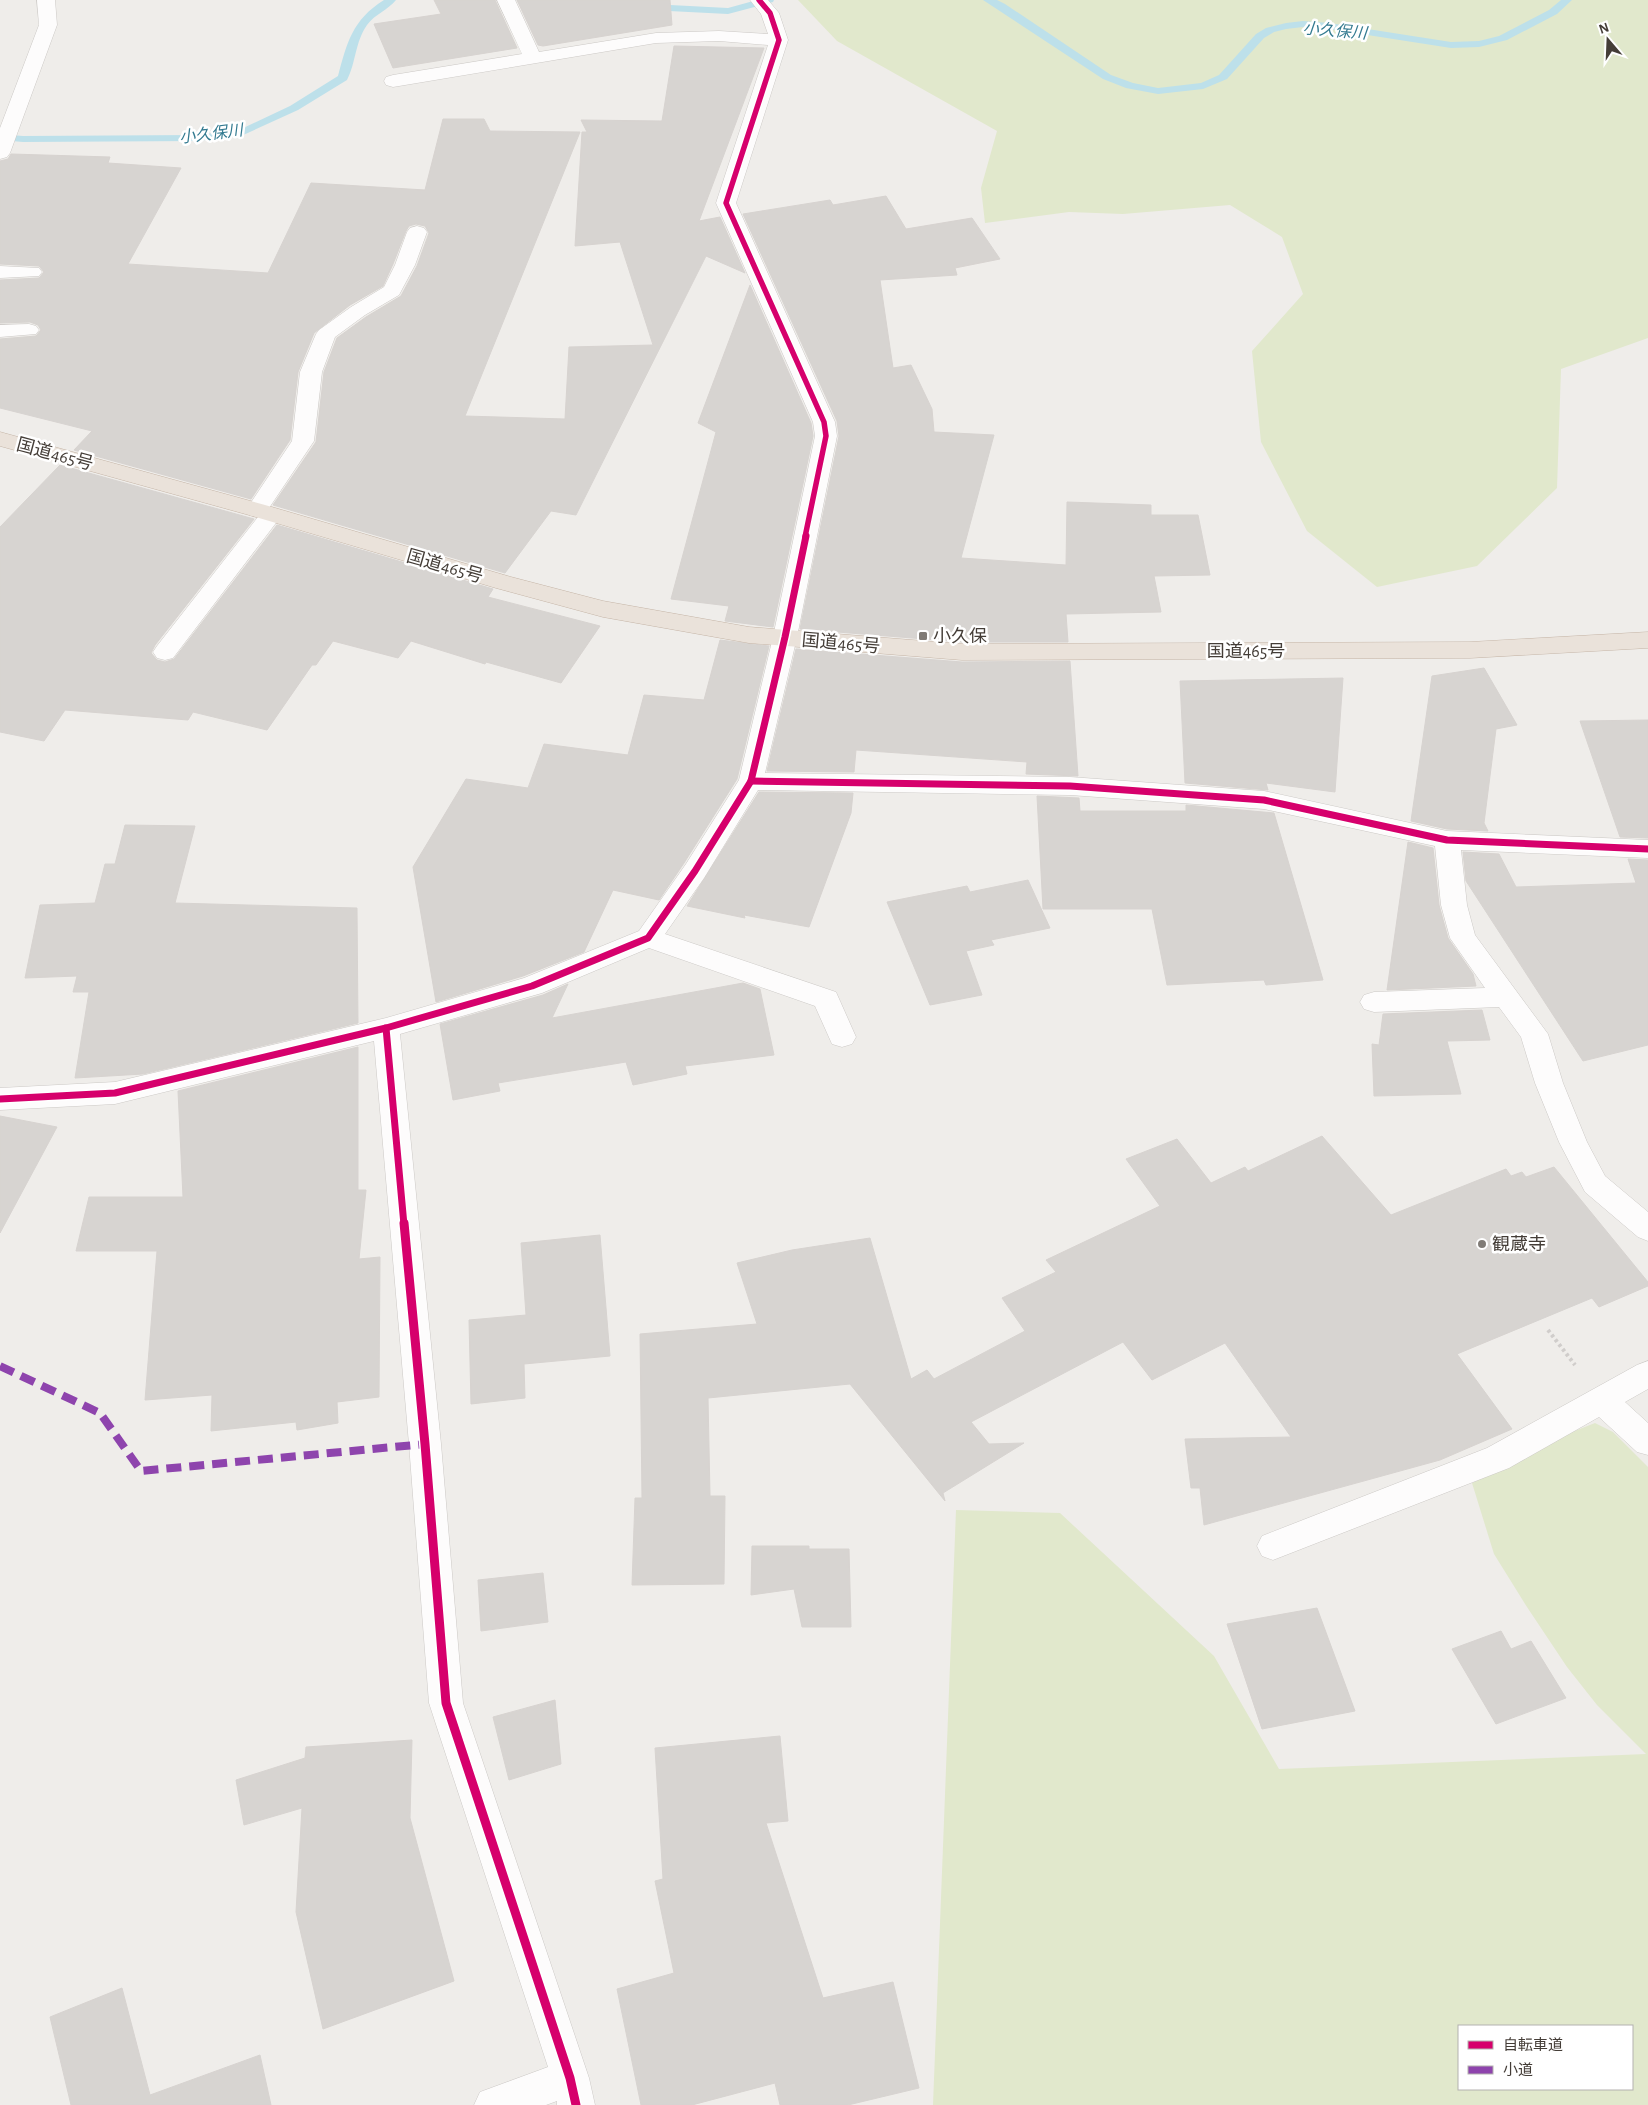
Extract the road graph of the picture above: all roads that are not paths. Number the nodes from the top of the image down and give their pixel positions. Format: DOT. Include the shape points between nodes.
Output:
graph roads {
  1 [pos="46,0"];
  2 [pos="506,0"];
  3 [pos="764,7"];
  4 [pos="779,40"];
  5 [pos="533,58"];
  6 [pos="394,81"];
  7 [pos="2,149"];
  8 [pos="416,232"];
  9 [pos="0,272"];
  10 [pos="32,272"];
  11 [pos="29,330"];
  12 [pos="0,331"];
  13 [pos="0,439"];
  14 [pos="264,512"];
  15 [pos="785,638"];
  16 [pos="1648,640"];
  17 [pos="165,652"];
  18 [pos="752,780"];
  19 [pos="1447,840"];
  20 [pos="1648,849"];
  21 [pos="648,938"];
  22 [pos="1506,997"];
  23 [pos="1374,1002"];
  24 [pos="386,1028"];
  25 [pos="842,1037"];
  26 [pos="0,1099"];
  27 [pos="1648,1229"];
  28 [pos="1648,1374"];
  29 [pos="1601,1400"];
  30 [pos="1648,1442"];
  31 [pos="1273,1546"];
  32 [pos="573,2092"];
  33 [pos="493,2105"];
  1 -- 7 [label="street" via="48,25"];
  2 -- 5 [label="street"];
  3 -- 4 [label="street"];
  4 -- 5 [label="street" via="719,36 656,38"];
  4 -- 15 [label="street" via="726,203 824,422 826,436"];
  5 -- 6 [label="street"];
  8 -- 14 [label="street" via="392,291 358,310 326,334 311,372 303,441"];
  9 -- 10 [label="street"];
  11 -- 12 [label="street"];
  13 -- 14 [label="highway, 国道465号"];
  14 -- 15 [label="highway, 国道465号" via="504,584 603,609 750,635"];
  14 -- 17 [label="street"];
  15 -- 16 [label="highway, 国道465号" via="962,652 1470,650"];
  15 -- 18 [label="street"];
  18 -- 19 [label="street" via="1070,786 1264,800"];
  18 -- 21 [label="street"];
  19 -- 20 [label="street"];
  19 -- 22 [label="street" via="1454,905 1463,938"];
  21 -- 24 [label="street" via="532,986"];
  21 -- 25 [label="street" via="826,999"];
  22 -- 23 [label="street"];
  22 -- 27 [label="street" via="1534,1034 1573,1142 1595,1184"];
  24 -- 26 [label="street" via="116,1093"];
  24 -- 32 [label="street" via="446,1703"];
  28 -- 29 [label="street"];
  29 -- 30 [label="street"];
  29 -- 31 [label="street" via="1498,1458"];
  32 -- 33 [label="street"];
}
